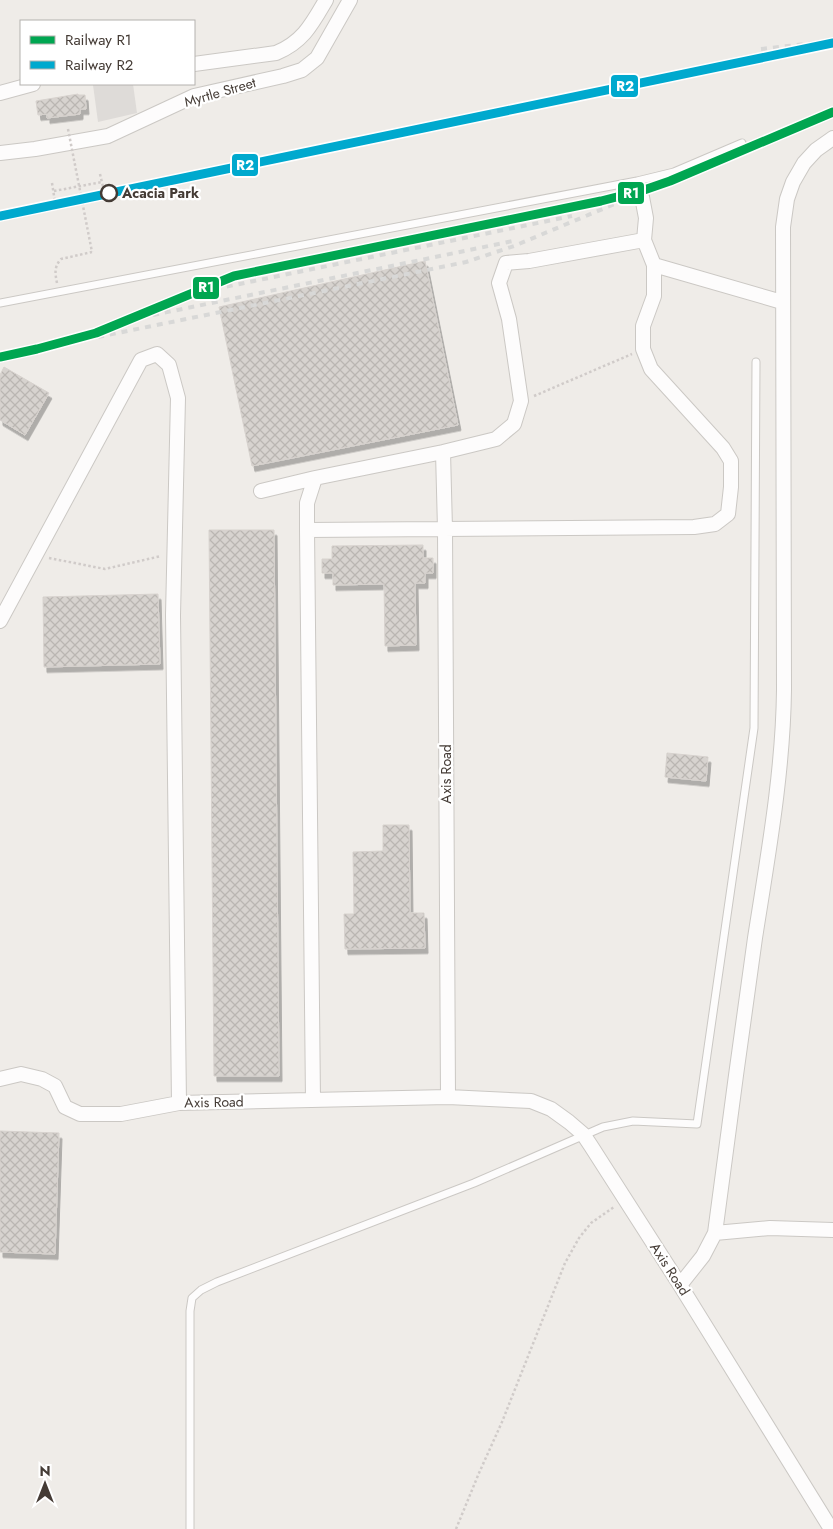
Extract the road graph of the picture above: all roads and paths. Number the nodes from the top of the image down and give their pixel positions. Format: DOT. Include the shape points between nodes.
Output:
graph roads {
  1 [pos="326,0"];
  2 [pos="350,0"];
  3 [pos="195,64"];
  4 [pos="29,85"];
  5 [pos="0,93"];
  6 [pos="68,129"];
  7 [pos="833,138"];
  8 [pos="742,143"];
  9 [pos="0,153"];
  10 [pos="100,174"];
  11 [pos="102,182"];
  12 [pos="52,183"];
  13 [pos="79,186"];
  14 [pos="54,191"];
  15 [pos="104,191"];
  16 [pos="642,197"];
  17 [pos="55,202"];
  18 [pos="644,240"];
  19 [pos="654,264"];
  20 [pos="58,291"];
  21 [pos="782,302"];
  22 [pos="0,303"];
  23 [pos="643,349"];
  24 [pos="756,362"];
  25 [pos="521,401"];
  26 [pos="443,452"];
  27 [pos="315,478"];
  28 [pos="261,491"];
  29 [pos="445,529"];
  30 [pos="307,530"];
  31 [pos="174,554"];
  32 [pos="36,555"];
  33 [pos="0,621"];
  34 [pos="0,1079"];
  35 [pos="448,1097"];
  36 [pos="313,1100"];
  37 [pos="179,1103"];
  38 [pos="583,1134"];
  39 [pos="625,1199"];
  40 [pos="833,1230"];
  41 [pos="715,1233"];
  42 [pos="680,1284"];
  43 [pos="190,1529"];
  44 [pos="456,1529"];
  45 [pos="831,1529"];
  1 -- 3 [label="street" via="310,27 288,48 276,53"];
  2 -- 9 [label="street, Myrtle Street" via="317,58 302,70 194,96 108,136"];
  4 -- 5 [label="street"];
  6 -- 13 [label="path, bridge"];
  7 -- 21 [label="street" via="804,163 787,199 783,227"];
  8 -- 20 [label="lane" via="674,172 637,181"];
  10 -- 11 [label="path"];
  11 -- 13 [label="path"];
  11 -- 15 [label="path"];
  12 -- 14 [label="path"];
  13 -- 14 [label="path"];
  13 -- 20 [label="path, bridge" via="92,252 61,259 56,264"];
  14 -- 17 [label="path"];
  16 -- 18 [label="street" via="646,218"];
  18 -- 19 [label="street"];
  18 -- 25 [label="street" via="506,263 499,283 510,320"];
  19 -- 21 [label="street"];
  19 -- 23 [label="street" via="654,296 643,326"];
  20 -- 22 [label="lane"];
  21 -- 41 [label="street" via="784,718 775,808 738,1052"];
  23 -- 25 [label="path"];
  23 -- 29 [label="street" via="651,369 731,461 728,514 714,524 694,527"];
  24 -- 38 [label="lane" via="754,728 697,1124 633,1122"];
  25 -- 26 [label="street" via="514,424 496,439"];
  26 -- 27 [label="street"];
  26 -- 29 [label="street, Axis Road"];
  27 -- 28 [label="street"];
  27 -- 30 [label="street" via="307,503"];
  29 -- 30 [label="street"];
  29 -- 35 [label="street, Axis Road"];
  30 -- 36 [label="street"];
  31 -- 32 [label="path" via="105,569"];
  31 -- 32 [label="street" via="178,398 169,365 157,354 141,360"];
  31 -- 37 [label="street"];
  32 -- 33 [label="street"];
  34 -- 37 [label="street, Axis Road" via="22,1074 42,1080 55,1086 65,1107 80,1114 121,1114"];
  35 -- 36 [label="street, Axis Road"];
  35 -- 38 [label="street, Axis Road" via="531,1101 551,1108"];
  36 -- 37 [label="street, Axis Road"];
  38 -- 39 [label="street, Axis Road"];
  38 -- 43 [label="lane" via="474,1182 217,1282 192,1298"];
  39 -- 42 [label="street, Axis Road"];
  39 -- 44 [label="path" via="591,1223 565,1263"];
  40 -- 41 [label="street" via="770,1228"];
  41 -- 42 [label="street" via="703,1256"];
  42 -- 45 [label="street, Axis Road"];
}
